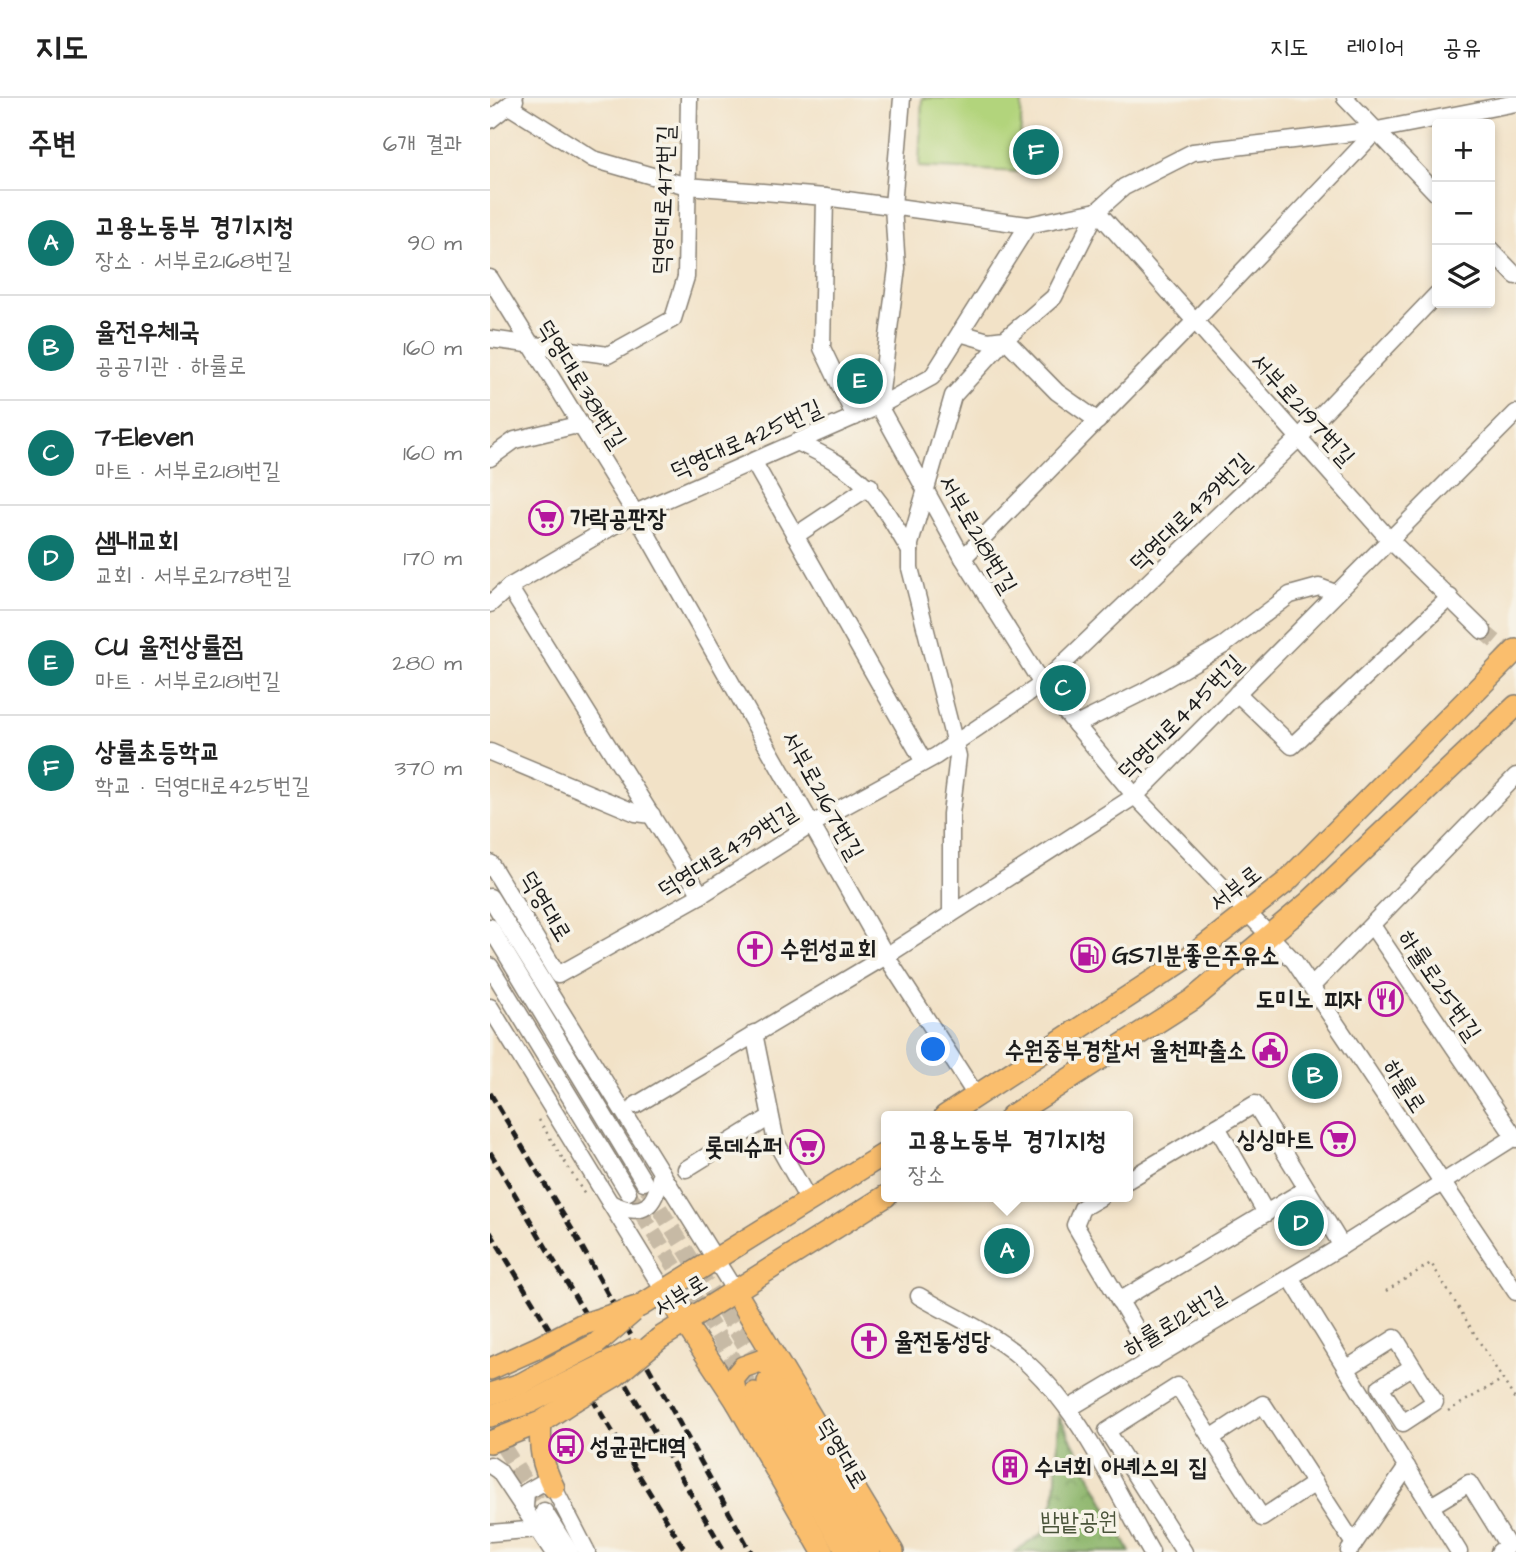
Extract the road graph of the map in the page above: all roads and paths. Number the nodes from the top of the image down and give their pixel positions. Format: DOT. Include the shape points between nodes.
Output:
graph roads {
  1 [pos="689,98"];
  2 [pos="902,98"];
  3 [pos="1345,98"];
  4 [pos="513,102"];
  5 [pos="1516,103"];
  6 [pos="490,120"];
  7 [pos="1377,130"];
  8 [pos="687,187"];
  9 [pos="1432,189"];
  10 [pos="825,197"];
  11 [pos="893,206"];
  12 [pos="1097,211"];
  13 [pos="1028,225"];
  14 [pos="1495,254"];
  15 [pos="1516,276"];
  16 [pos="490,278"];
  17 [pos="1432,299"];
  18 [pos="1195,321"];
  19 [pos="960,333"];
  20 [pos="490,339"];
  21 [pos="1005,339"];
  22 [pos="533,347"];
  23 [pos="880,406"];
  24 [pos="1516,413"];
  25 [pos="855,416"];
  26 [pos="1098,421"];
  27 [pos="583,428"];
  28 [pos="1298,439"];
  29 [pos="797,442"];
  30 [pos="490,458"];
  31 [pos="753,461"];
  32 [pos="870,486"];
  33 [pos="925,489"];
  34 [pos="635,513"];
  35 [pos="795,536"];
  36 [pos="1390,539"];
  37 [pos="910,551"];
  38 [pos="963,558"];
  39 [pos="509,587"];
  40 [pos="1335,593"];
  41 [pos="1450,597"];
  42 [pos="490,604"];
  43 [pos="1483,631"];
  44 [pos="1516,650"];
  45 [pos="1042,684"];
  46 [pos="1237,693"];
  47 [pos="1516,706"];
  48 [pos="1076,725"];
  49 [pos="957,742"];
  50 [pos="490,752"];
  51 [pos="924,762"];
  52 [pos="1516,776"];
  53 [pos="1135,796"];
  54 [pos="652,815"];
  55 [pos="814,823"];
  56 [pos="490,863"];
  57 [pos="701,895"];
  58 [pos="490,897"];
  59 [pos="1248,911"];
  60 [pos="951,914"];
  61 [pos="490,927"];
  62 [pos="1373,927"];
  63 [pos="1270,935"];
  64 [pos="886,956"];
  65 [pos="490,966"];
  66 [pos="558,975"];
  67 [pos="1312,986"];
  68 [pos="490,1007"];
  69 [pos="754,1033"];
  70 [pos="977,1097"];
  71 [pos="636,1105"];
  72 [pos="953,1111"];
  73 [pos="1019,1111"];
  74 [pos="770,1118"];
  75 [pos="1217,1127"];
  76 [pos="1516,1137"];
  77 [pos="881,1156"];
  78 [pos="686,1169"];
  79 [pos="661,1172"];
  80 [pos="1133,1177"];
  81 [pos="644,1182"];
  82 [pos="1443,1184"];
  83 [pos="1306,1189"];
  84 [pos="628,1192"];
  85 [pos="881,1199"];
  86 [pos="809,1201"];
  87 [pos="1092,1202"];
  88 [pos="610,1203"];
  89 [pos="1266,1213"];
  90 [pos="1342,1246"];
  91 [pos="716,1259"];
  92 [pos="1290,1278"];
  93 [pos="664,1291"];
  94 [pos="735,1291"];
  95 [pos="1386,1291"];
  96 [pos="1516,1292"];
  97 [pos="919,1296"];
  98 [pos="1119,1301"];
  99 [pos="640,1306"];
  100 [pos="684,1323"];
  101 [pos="660,1338"];
  102 [pos="1154,1359"];
  103 [pos="495,1366"];
  104 [pos="1412,1367"];
  105 [pos="1346,1369"];
  106 [pos="760,1387"];
  107 [pos="490,1394"];
  108 [pos="1516,1401"];
  109 [pos="1068,1409"];
  110 [pos="490,1416"];
  111 [pos="541,1422"];
  112 [pos="1211,1438"];
  113 [pos="490,1442"];
  114 [pos="490,1465"];
  115 [pos="1406,1467"];
  116 [pos="1315,1483"];
  117 [pos="554,1488"];
  118 [pos="1431,1506"];
  119 [pos="525,1507"];
  120 [pos="544,1511"];
  121 [pos="538,1529"];
  122 [pos="490,1533"];
  123 [pos="1351,1548"];
  124 [pos="553,1552"];
  125 [pos="570,1552"];
  126 [pos="587,1552"];
  127 [pos="823,1552"];
  128 [pos="847,1552"];
  129 [pos="870,1552"];
  130 [pos="894,1552"];
  131 [pos="1152,1552"];
  132 [pos="1184,1552"];
  133 [pos="1459,1552"];
  134 [pos="1499,1552"];
  1 -- 8 [label="street, 덕영대로417번길"];
  2 -- 11 [label="street"];
  3 -- 7 [label="street"];
  4 -- 6 [label="street"];
  4 -- 8 [label="street" via="593,159"];
  5 -- 7 [label="street"];
  7 -- 9 [label="street"];
  7 -- 12 [label="street" via="1193,152 1124,187"];
  7 -- 18 [label="street"];
  8 -- 10 [label="street"];
  8 -- 22 [label="street, 덕영대로417번길" via="686,277 673,318 608,355"];
  10 -- 11 [label="street"];
  10 -- 25 [label="street" via="822,348"];
  11 -- 13 [label="street"];
  11 -- 23 [label="street" via="897,268"];
  12 -- 13 [label="street"];
  12 -- 18 [label="street, 서부로2197번길"];
  12 -- 21 [label="street" via="1054,297"];
  13 -- 19 [label="street, 덕영대로425번길"];
  14 -- 15 [label="street"];
  16 -- 22 [label="street, 덕영대로381번길"];
  17 -- 28 [label="street, 덕영대로439번길"];
  18 -- 26 [label="street"];
  18 -- 28 [label="street, 서부로2197번길"];
  19 -- 21 [label="street" via="988,341"];
  19 -- 23 [label="street, 덕영대로425번길" via="932,377"];
  20 -- 22 [label="street, 덕영대로417번길"];
  21 -- 26 [label="street" via="1057,393"];
  21 -- 33 [label="street" via="953,396"];
  22 -- 27 [label="street, 덕영대로381번길"];
  23 -- 25 [label="street, 덕영대로425번길"];
  23 -- 33 [label="street, 서부로2181번길"];
  24 -- 36 [label="street, 덕영대로445번길"];
  25 -- 29 [label="street, 덕영대로425번길"];
  26 -- 38 [label="street"];
  27 -- 30 [label="street" via="573,426 515,440"];
  27 -- 34 [label="street, 덕영대로381번길"];
  28 -- 36 [label="street, 서부로2197번길"];
  28 -- 45 [label="street, 덕영대로439번길"];
  29 -- 31 [label="street, 덕영대로425번길"];
  29 -- 32 [label="street" via="837,460"];
  31 -- 34 [label="street, 덕영대로425번길"];
  31 -- 35 [label="street"];
  32 -- 35 [label="street"];
  32 -- 37 [label="street"];
  33 -- 37 [label="street"];
  33 -- 38 [label="street, 서부로2181번길"];
  34 -- 39 [label="street, 덕영대로425번길"];
  34 -- 55 [label="street, 서부로2167번길"];
  35 -- 51 [label="street"];
  36 -- 40 [label="street, 덕영대로445번길"];
  36 -- 41 [label="street, 서부로2197번길"];
  37 -- 49 [label="street" via="910,568"];
  38 -- 45 [label="street, 서부로2181번길"];
  39 -- 42 [label="street, 덕영대로425번길"];
  39 -- 54 [label="street"];
  40 -- 46 [label="street, 덕영대로445번길"];
  40 -- 48 [label="street" via="1319,587 1290,595 1224,645"];
  41 -- 43 [label="street, 서부로2197번길"];
  41 -- 46 [label="street" via="1292,746"];
  44 -- 59 [label="main road, 서부로" via="1286,881"];
  45 -- 48 [label="street, 서부로2181번길"];
  45 -- 49 [label="street, 덕영대로439번길"];
  46 -- 53 [label="street, 덕영대로445번길"];
  47 -- 63 [label="main road"];
  48 -- 53 [label="street, 서부로2181번길"];
  49 -- 51 [label="street, 덕영대로439번길"];
  49 -- 60 [label="street"];
  50 -- 54 [label="street" via="636,813"];
  51 -- 55 [label="street, 덕영대로439번길"];
  52 -- 62 [label="street"];
  53 -- 59 [label="street, 서부로2181번길"];
  53 -- 60 [label="street, 덕영대로445번길"];
  54 -- 57 [label="street"];
  55 -- 57 [label="street, 덕영대로439번길"];
  55 -- 64 [label="street, 서부로2167번길"];
  56 -- 66 [label="street, 덕영대로"];
  57 -- 66 [label="street, 덕영대로439번길"];
  58 -- 79 [label="street"];
  59 -- 63 [label="street, 하률로"];
  59 -- 70 [label="main road, 서부로" via="1198,951"];
  60 -- 64 [label="street, 덕영대로445번길"];
  61 -- 81 [label="street"];
  62 -- 67 [label="street"];
  62 -- 76 [label="street, 하률로25번길"];
  63 -- 67 [label="street, 하률로"];
  63 -- 73 [label="main road" via="1192,1000"];
  64 -- 69 [label="street, 덕영대로445번길"];
  64 -- 70 [label="street, 서부로2167번길"];
  65 -- 84 [label="street"];
  67 -- 82 [label="street, 하률로"];
  68 -- 88 [label="street"];
  69 -- 71 [label="street, 덕영대로445번길"];
  69 -- 74 [label="street"];
  70 -- 72 [label="main road, 서부로"];
  74 -- 78 [label="street"];
  74 -- 86 [label="street" via="775,1142"];
  75 -- 80 [label="street"];
  75 -- 83 [label="street" via="1255,1104"];
  75 -- 89 [label="street"];
  76 -- 82 [label="street, 하률로12번길"];
  77 -- 86 [label="main road, 서부로"];
  79 -- 88 [label="street" via="657,1195 646,1207 629,1212"];
  79 -- 91 [label="street"];
  82 -- 90 [label="street, 하률로12번길"];
  82 -- 96 [label="street, 하률로"];
  83 -- 89 [label="street"];
  83 -- 90 [label="street"];
  85 -- 94 [label="main road, 서부로"];
  86 -- 91 [label="main road, 서부로"];
  87 -- 98 [label="street" via="1082,1208 1075,1225"];
  88 -- 93 [label="street"];
  89 -- 98 [label="street"];
  90 -- 92 [label="street, 하률로12번길"];
  91 -- 93 [label="main road, 서부로"];
  91 -- 94 [label="street"];
  92 -- 102 [label="street, 하률로12번길"];
  92 -- 105 [label="street"];
  93 -- 99 [label="main road, 서부로"];
  93 -- 100 [label="main road"];
  94 -- 100 [label="main road, 서부로"];
  94 -- 106 [label="main road"];
  95 -- 108 [label="path" via="1432,1263"];
  97 -- 109 [label="street" via="974,1325 1021,1358"];
  98 -- 102 [label="street"];
  99 -- 103 [label="main road, bridge" via="582,1325"];
  99 -- 107 [label="main road, 서부로, bridge" via="596,1343 521,1384"];
  100 -- 101 [label="main road, 서부로"];
  100 -- 106 [label="main road"];
  101 -- 110 [label="main road, 서부로, bridge" via="531,1402"];
  101 -- 111 [label="main road, bridge" via="615,1376"];
  102 -- 109 [label="street, 하률로12번길"];
  104 -- 105 [label="street" via="1395,1338"];
  105 -- 115 [label="street"];
  106 -- 127 [label="main road"];
  106 -- 128 [label="main road, 덕영대로"];
  106 -- 129 [label="main road, 덕영대로"];
  106 -- 130 [label="main road"];
  109 -- 131 [label="street"];
  111 -- 113 [label="main road"];
  111 -- 117 [label="main road" via="539,1447"];
  112 -- 116 [label="street" via="1263,1404"];
  112 -- 116 [label="street" via="1262,1518"];
  112 -- 132 [label="street" via="1178,1387 1107,1431"];
  114 -- 119 [label="street"];
  115 -- 118 [label="street"];
  115 -- 123 [label="street"];
  116 -- 123 [label="street"];
  117 -- 119 [label="street" via="541,1483 526,1492"];
  117 -- 126 [label="street"];
  118 -- 133 [label="street"];
  118 -- 134 [label="street" via="1469,1483 1508,1546"];
  119 -- 121 [label="street"];
  120 -- 125 [label="street"];
  121 -- 122 [label="street"];
  121 -- 124 [label="street"];
}
